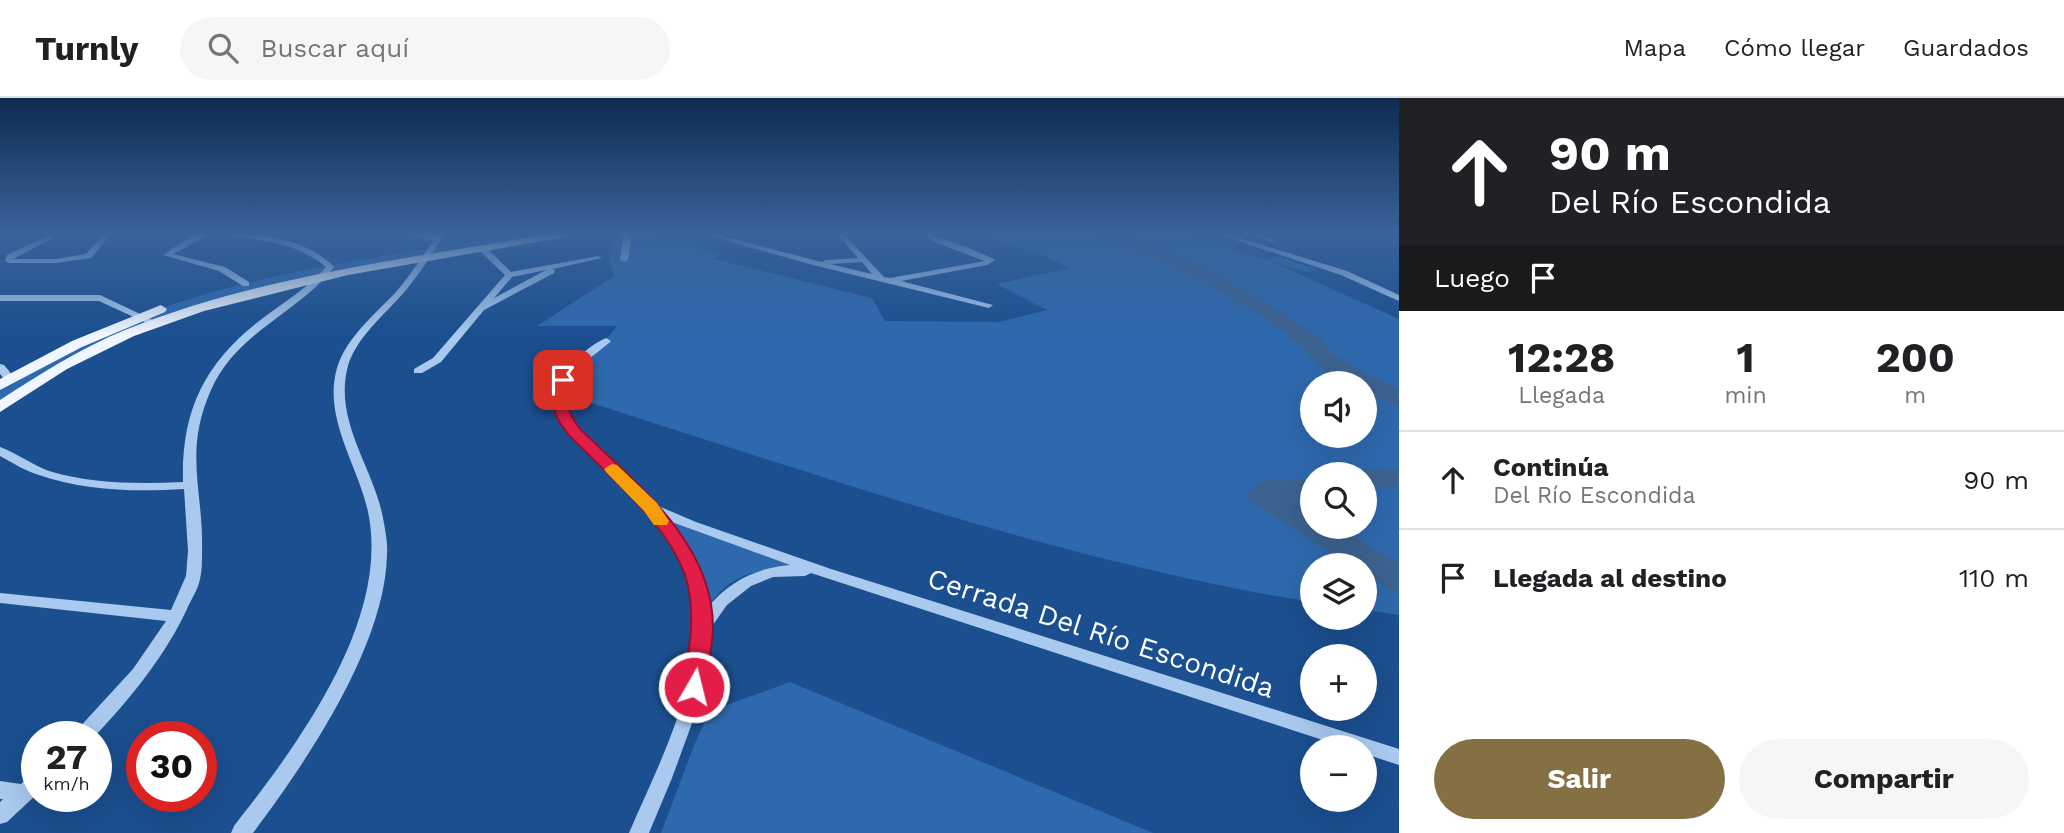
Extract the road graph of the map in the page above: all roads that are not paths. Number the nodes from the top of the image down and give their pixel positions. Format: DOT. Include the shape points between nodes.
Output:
graph roads {
  1 [pos="215,267"];
  2 [pos="324,267"];
  3 [pos="345,267"];
  4 [pos="418,267"];
  5 [pos="501,267"];
  6 [pos="548,267"];
  7 [pos="556,267"];
  8 [pos="833,267"];
  9 [pos="870,267"];
  10 [pos="957,267"];
  11 [pos="1326,267"];
  12 [pos="326,272"];
  13 [pos="509,275"];
  14 [pos="885,280"];
  15 [pos="246,284"];
  16 [pos="0,298"];
  17 [pos="1399,298"];
  18 [pos="989,305"];
  19 [pos="476,312"];
  20 [pos="140,316"];
  21 [pos="154,323"];
  22 [pos="606,341"];
  23 [pos="0,367"];
  24 [pos="418,371"];
  25 [pos="5,382"];
  26 [pos="0,407"];
  27 [pos="0,452"];
  28 [pos="189,485"];
  29 [pos="650,507"];
  30 [pos="826,573"];
  31 [pos="0,598"];
  32 [pos="177,616"];
  33 [pos="702,629"];
  34 [pos="97,721"];
  35 [pos="1399,757"];
  36 [pos="21,788"];
  37 [pos="0,790"];
  38 [pos="21,796"];
  39 [pos="0,815"];
  40 [pos="241,833"];
  41 [pos="639,833"];
  1 -- 15 [label="street"];
  2 -- 12 [label="street"];
  3 -- 12 [label="main road"];
  4 -- 40 [label="street" via="364,331 343,368 339,386 345,425 377,519 381,552 376,589 330,705 269,799"];
  5 -- 13 [label="street"];
  6 -- 13 [label="street"];
  7 -- 19 [label="street"];
  8 -- 14 [label="street"];
  9 -- 14 [label="street"];
  10 -- 14 [label="street"];
  11 -- 17 [label="street"];
  12 -- 15 [label="main road"];
  12 -- 21 [label="main road"];
  12 -- 28 [label="street" via="259,325 218,367 190,431"];
  13 -- 19 [label="street"];
  14 -- 18 [label="street"];
  15 -- 20 [label="main road"];
  16 -- 20 [label="street" via="100,298"];
  19 -- 24 [label="street" via="437,360"];
  20 -- 21 [label="street"];
  20 -- 25 [label="main road"];
  21 -- 26 [label="main road" via="45,376"];
  22 -- 29 [label="street" via="563,380 559,404 575,432"];
  23 -- 25 [label="street"];
  27 -- 28 [label="street" via="65,478 140,487"];
  28 -- 32 [label="street" via="193,578"];
  29 -- 30 [label="street, Cerrada Del Río Escondida"];
  29 -- 33 [label="street" via="694,575"];
  30 -- 33 [label="street, Cerrada Del Río Escondida" via="791,569 748,579 720,602"];
  30 -- 35 [label="street, Cerrada Del Río Escondida"];
  31 -- 32 [label="street"];
  32 -- 34 [label="street" via="157,650"];
  33 -- 41 [label="street" via="694,687"];
  36 -- 37 [label="street"];
  38 -- 39 [label="street"];
}
